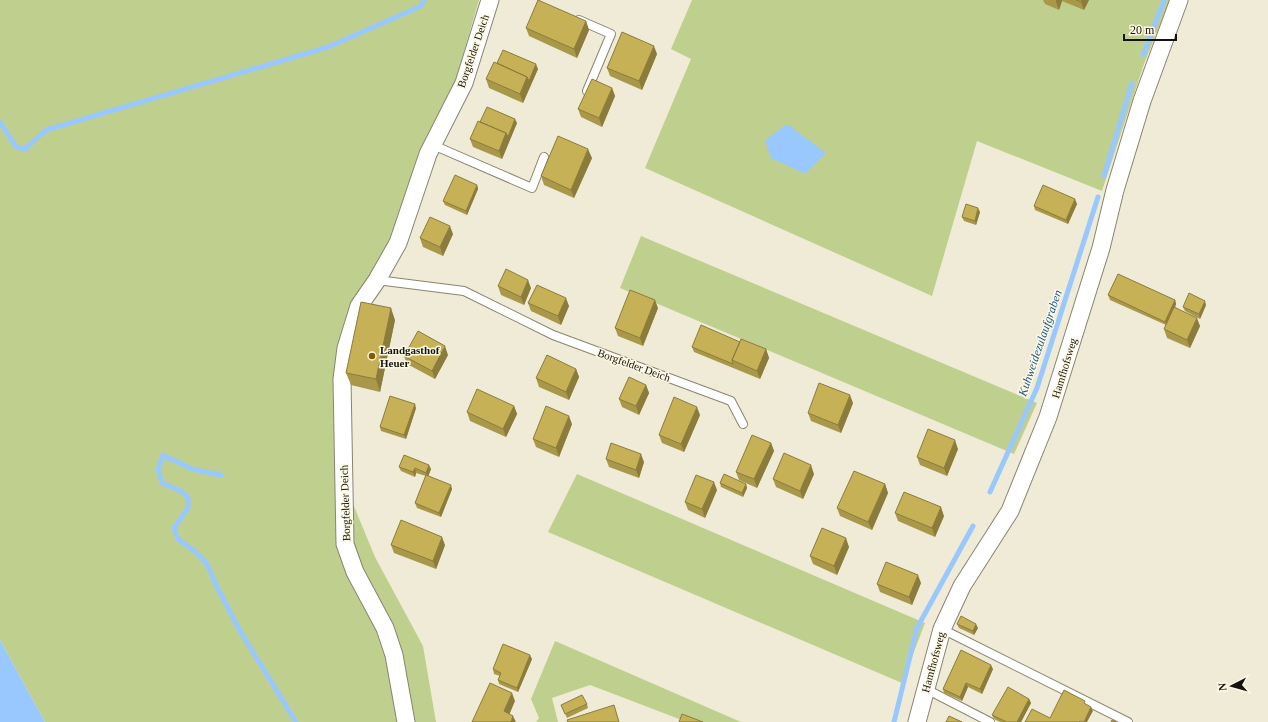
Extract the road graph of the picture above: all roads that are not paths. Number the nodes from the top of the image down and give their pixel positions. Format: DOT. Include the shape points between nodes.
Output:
graph roads {
  1 [pos="490,0"];
  2 [pos="1179,0"];
  3 [pos="570,16"];
  4 [pos="586,91"];
  5 [pos="433,145"];
  6 [pos="544,157"];
  7 [pos="378,280"];
  8 [pos="743,424"];
  9 [pos="942,629"];
  10 [pos="926,689"];
  11 [pos="406,722"];
  12 [pos="917,722"];
  13 [pos="990,722"];
  14 [pos="1128,722"];
  1 -- 5 [label="street, Borgfelder Deich" via="464,83"];
  2 -- 9 [label="street, Hamfhofsweg" via="1142,101 1048,417 1010,511 962,586"];
  3 -- 4 [label="lane" via="611,34"];
  5 -- 6 [label="lane" via="532,188"];
  5 -- 7 [label="street, Borgfelder Deich" via="398,243"];
  7 -- 8 [label="lane, Borgfelder Deich" via="464,291 553,335 731,401"];
  7 -- 11 [label="street, Borgfelder Deich" via="359,306 346,348 342,379 345,544 355,572 385,628 394,655"];
  9 -- 10 [label="street, Hamfhofsweg"];
  9 -- 14 [label="lane"];
  10 -- 12 [label="street, Hamfhofsweg"];
  10 -- 13 [label="lane"];
}
